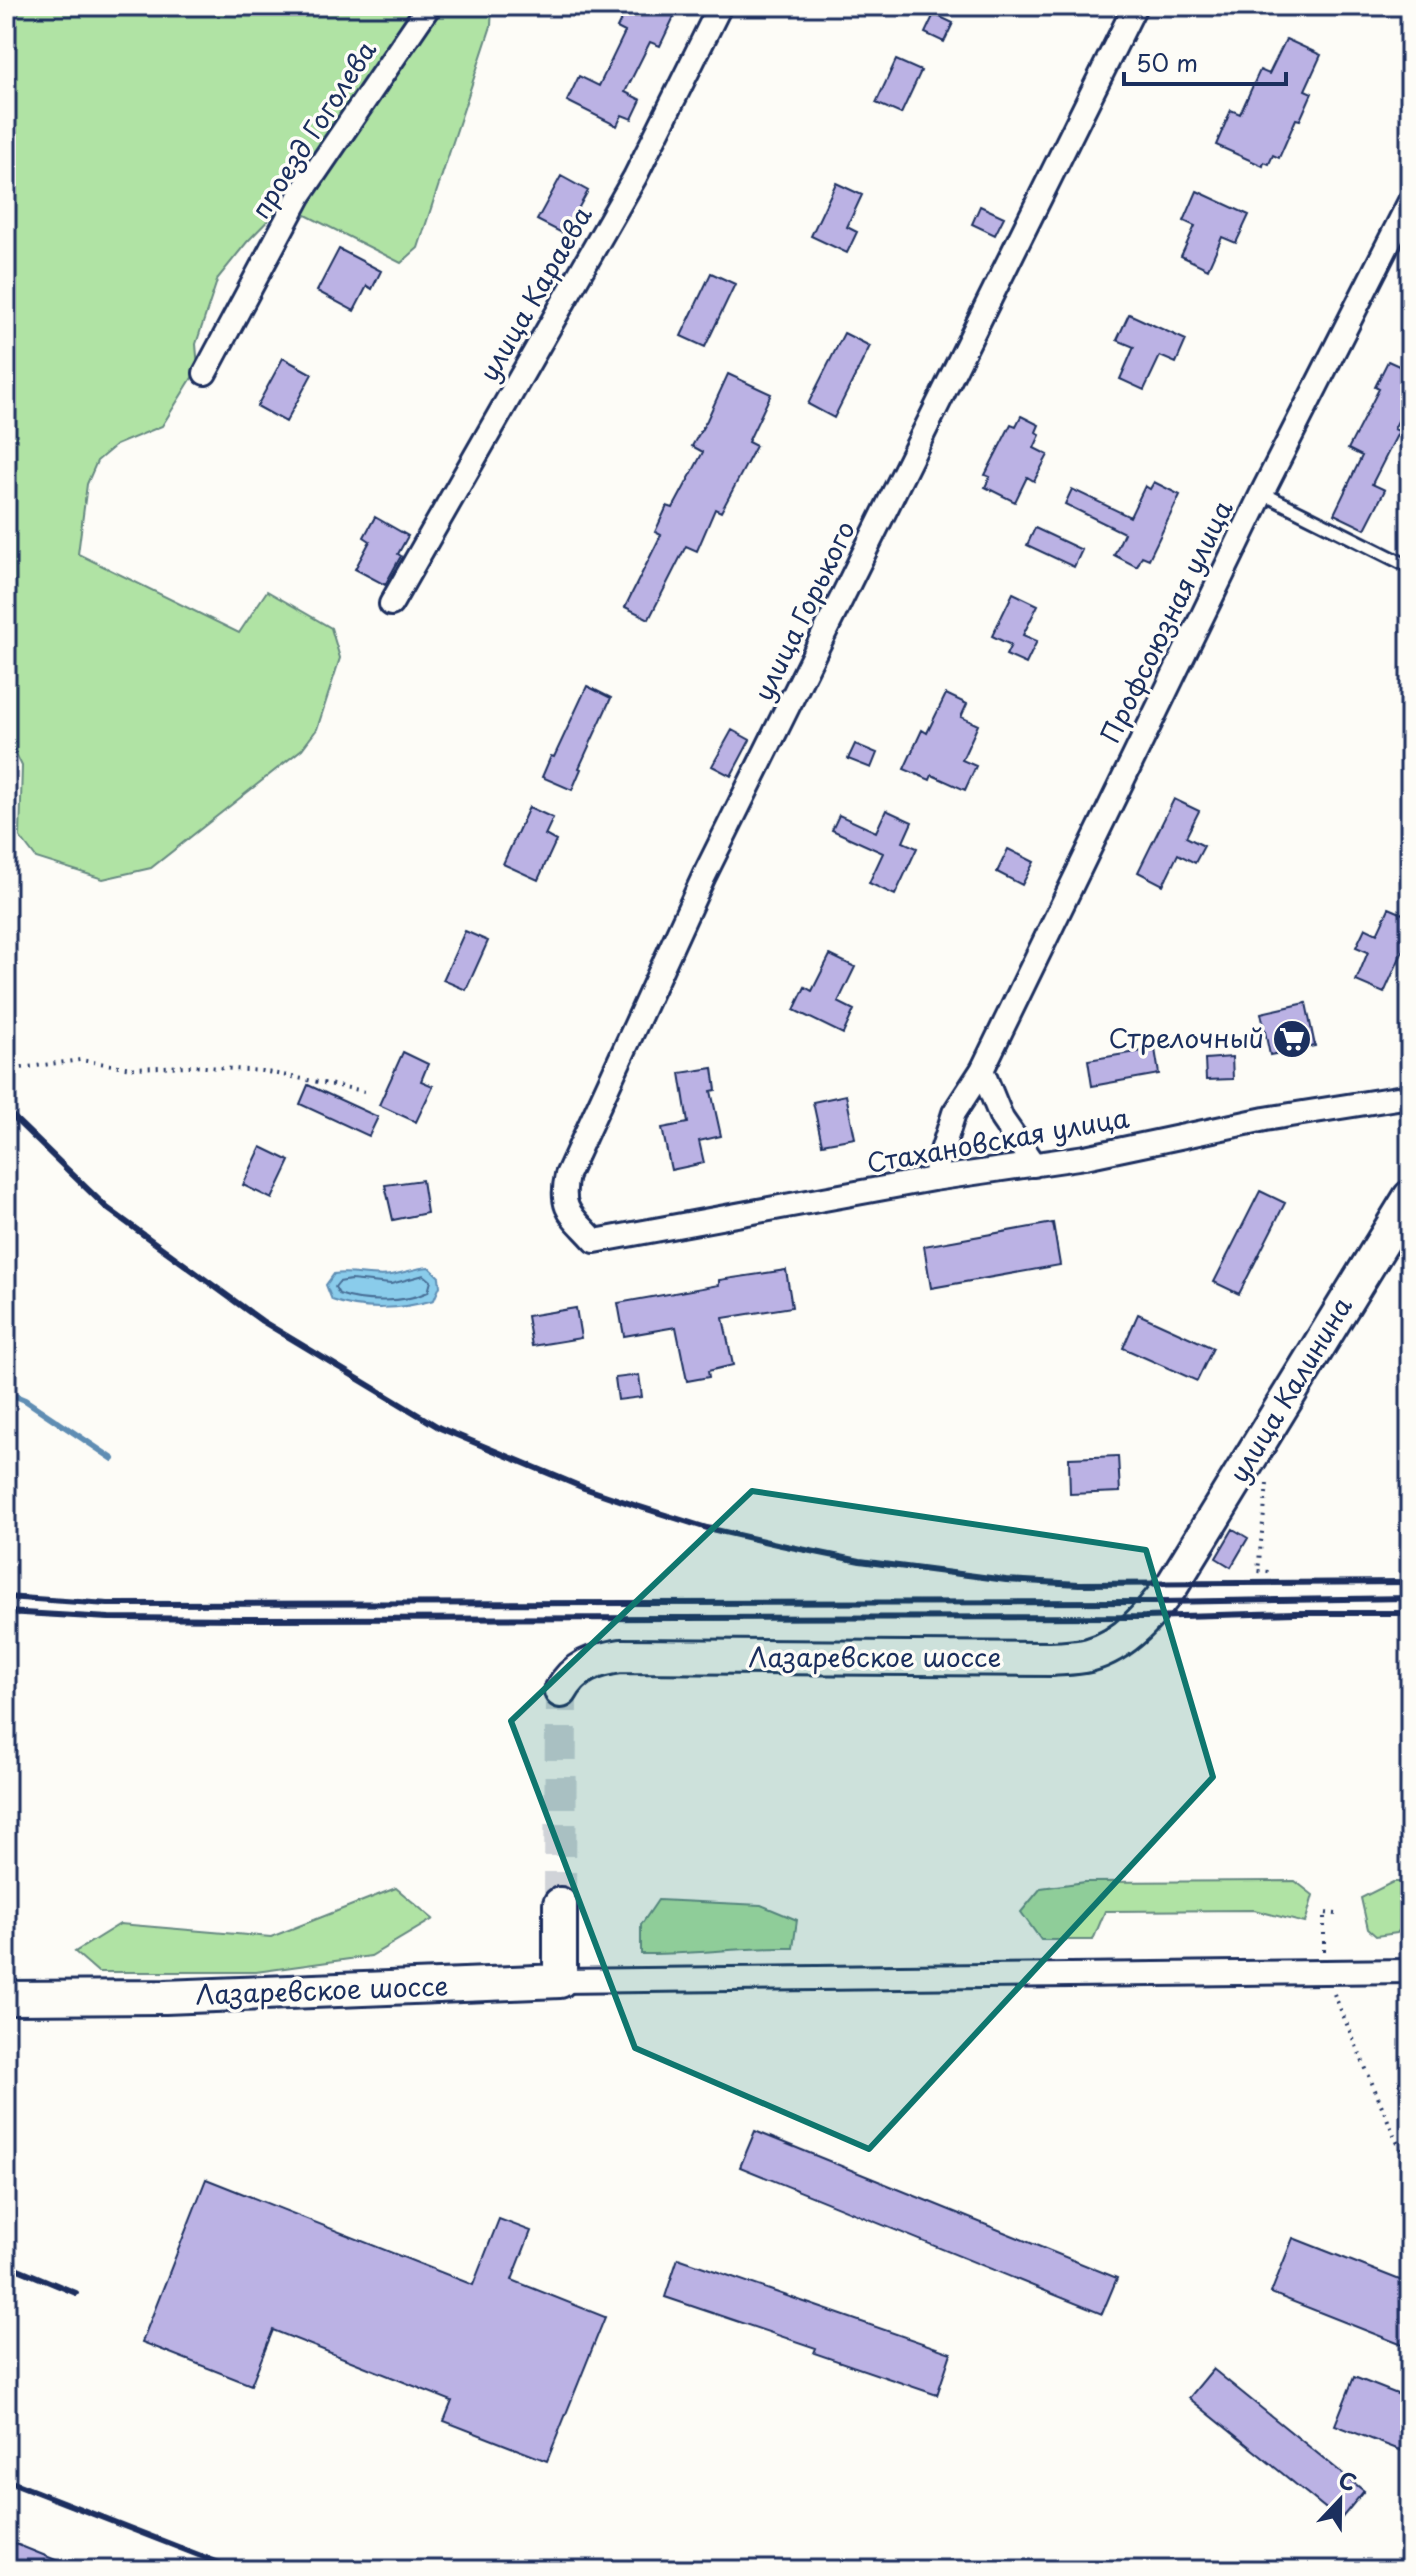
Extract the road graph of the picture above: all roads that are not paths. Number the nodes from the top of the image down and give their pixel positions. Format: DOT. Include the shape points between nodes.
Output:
graph roads {
  1 [pos="429,6"];
  2 [pos="720,6"];
  3 [pos="1135,6"];
  4 [pos="1410,201"];
  5 [pos="205,373"];
  6 [pos="1262,493"];
  7 [pos="1410,567"];
  8 [pos="391,604"];
  9 [pos="982,1070"];
  10 [pos="1410,1096"];
  11 [pos="1034,1165"];
  12 [pos="933,1179"];
  13 [pos="1410,1197"];
  14 [pos="595,1241"];
  15 [pos="1173,1584"];
  16 [pos="561,1691"];
  17 [pos="560,1904"];
  18 [pos="1410,1971"];
  19 [pos="560,1981"];
  20 [pos="6,1998"];
  1 -- 5 [label="street, проезд Гоголева" via="300,195"];
  2 -- 8 [label="street, улица Караева" via="635,177"];
  3 -- 14 [label="street, улица Горького" via="704,876 567,1175 562,1196 567,1210"];
  4 -- 6 [label="street, Профсоюзная улица"];
  6 -- 7 [label="lane"];
  6 -- 9 [label="street, Профсоюзная улица"];
  9 -- 11 [label="street" via="1002,1119"];
  9 -- 12 [label="street, Профсоюзная улица" via="954,1113"];
  10 -- 11 [label="street, Стахановская улица"];
  11 -- 12 [label="street, Стахановская улица"];
  12 -- 14 [label="street, Стахановская улица"];
  13 -- 15 [label="street, улица Калинина"];
  15 -- 16 [label="street, Лазаревское шоссе" via="1116,1645 1088,1655 621,1656 600,1659 569,1675"];
  17 -- 19 [label="street"];
  18 -- 19 [label="street"];
  19 -- 20 [label="street, Лазаревское шоссе"];
}
